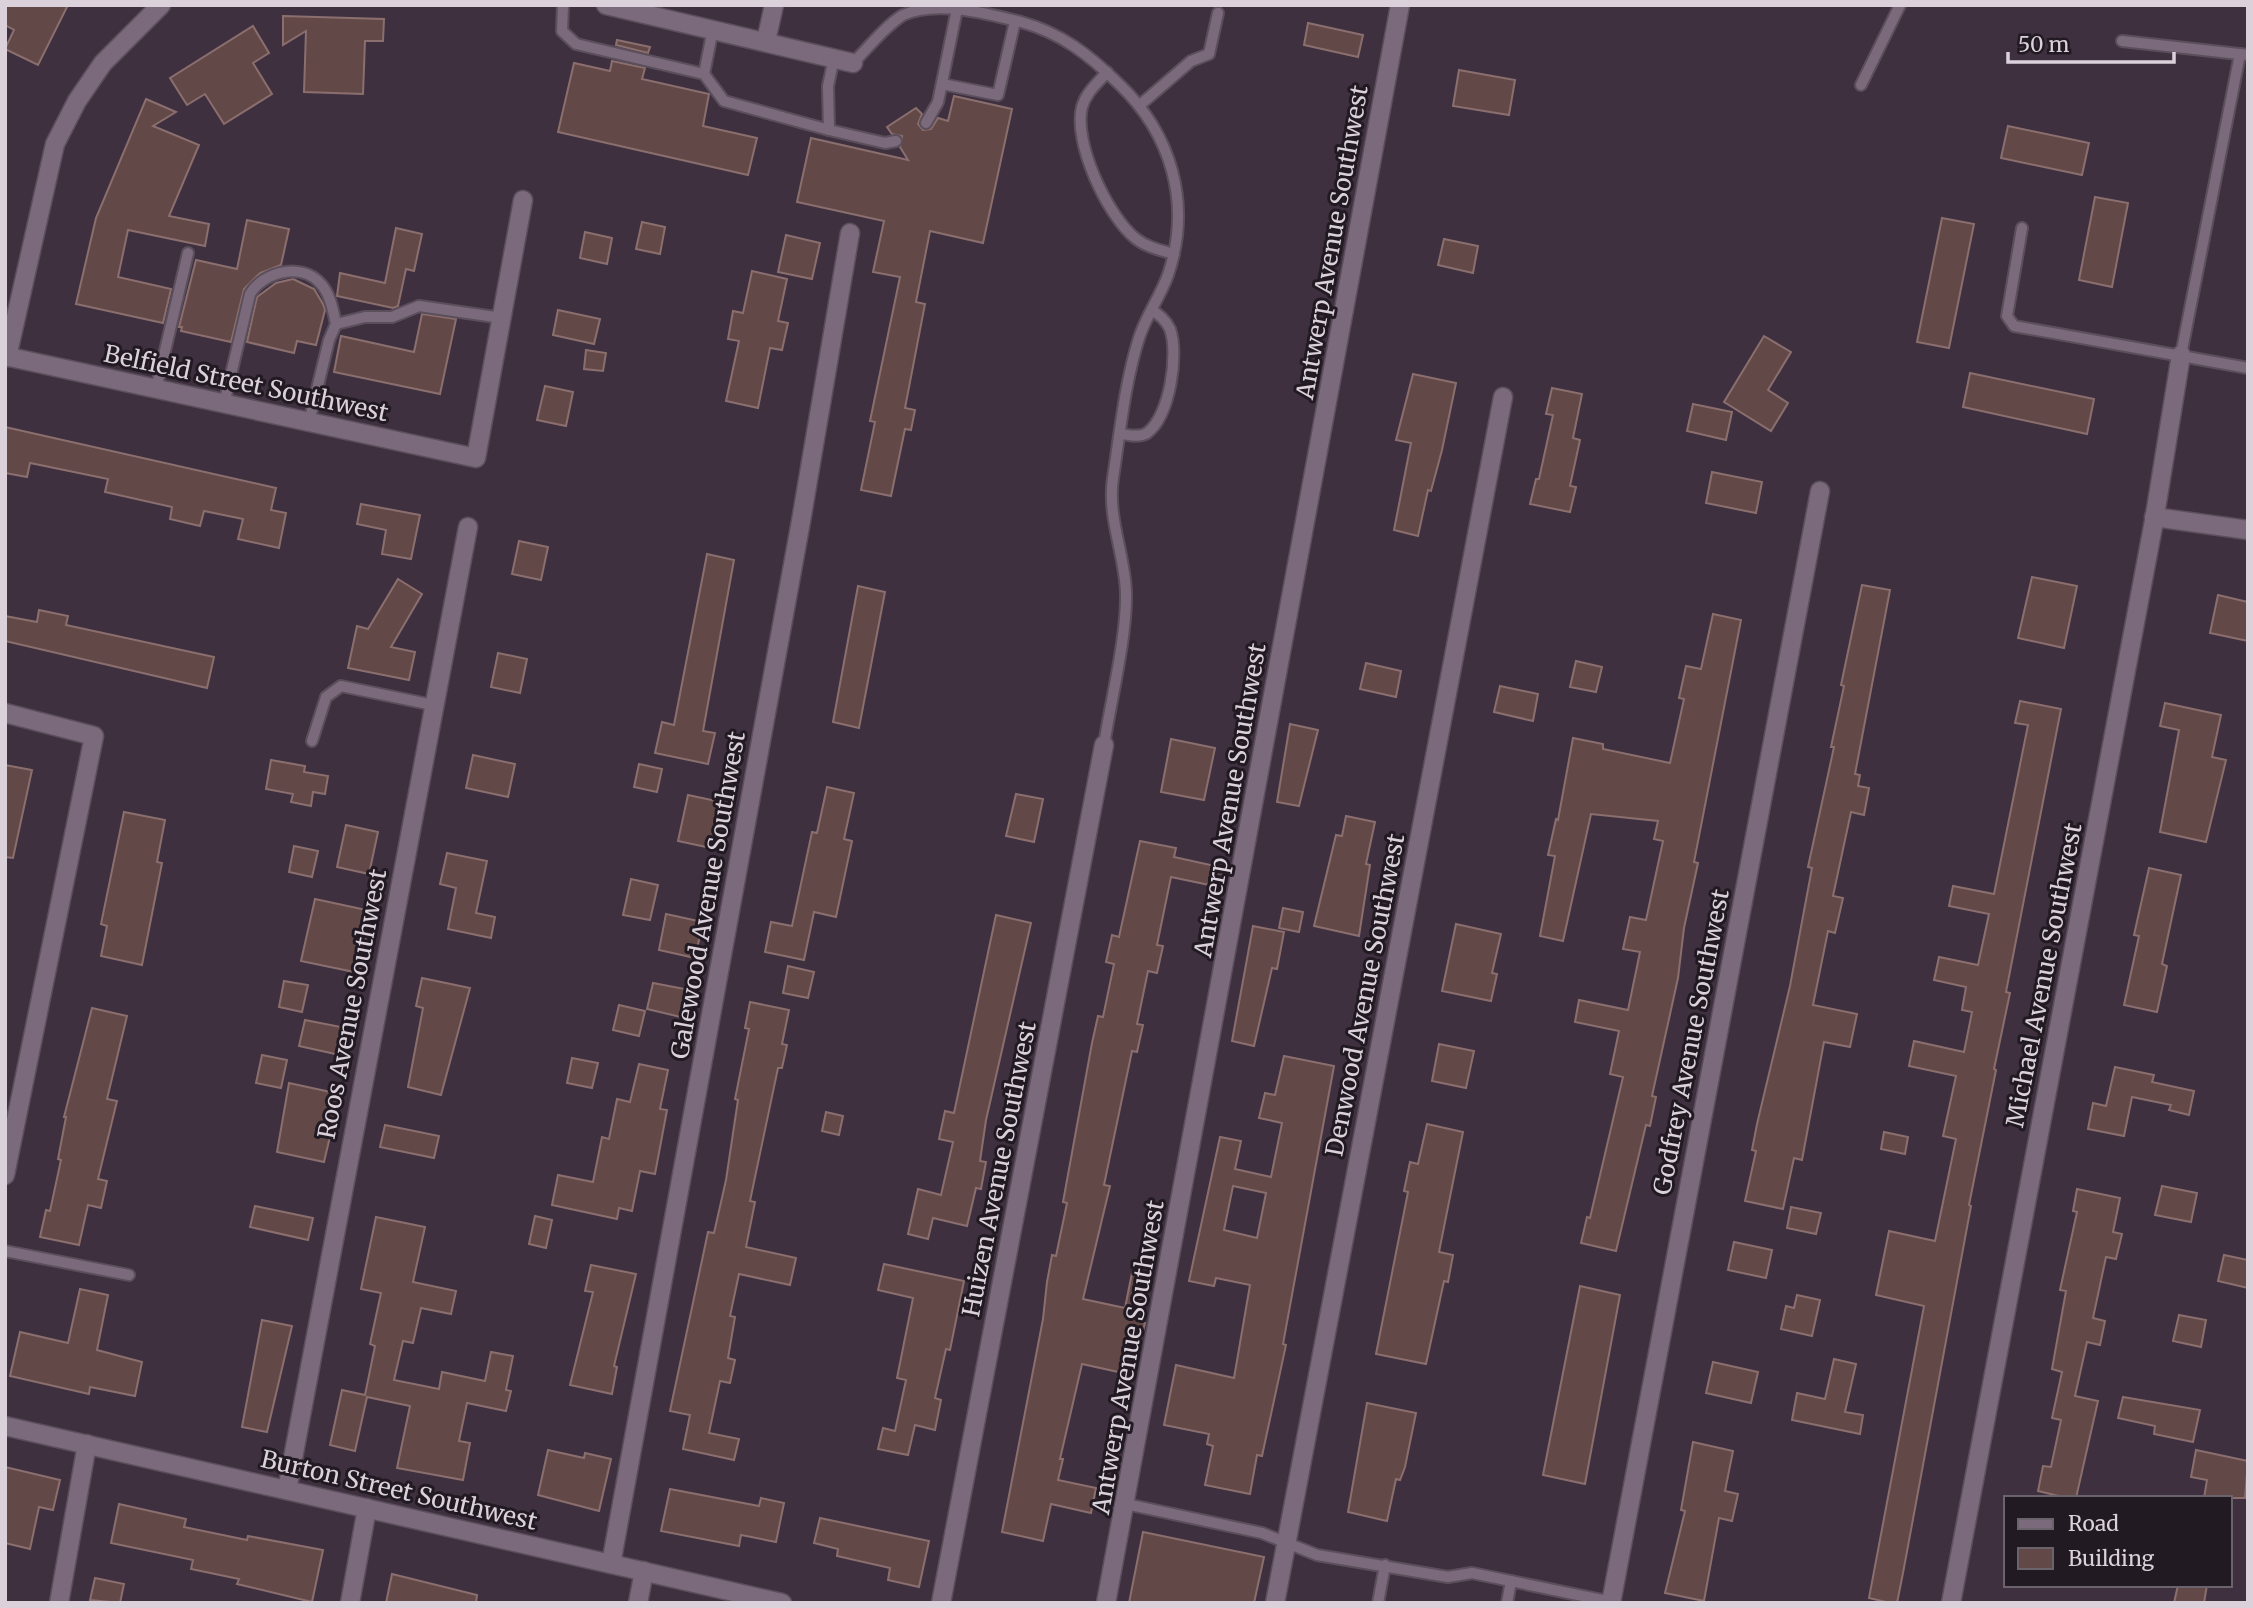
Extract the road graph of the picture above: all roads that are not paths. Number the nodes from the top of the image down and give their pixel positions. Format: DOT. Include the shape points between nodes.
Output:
graph roads {
  1 [pos="162,5"];
  2 [pos="563,5"];
  3 [pos="606,5"];
  4 [pos="774,5"];
  5 [pos="1400,5"];
  6 [pos="1900,5"];
  7 [pos="957,9"];
  8 [pos="669,12"];
  9 [pos="1218,13"];
  10 [pos="1015,21"];
  11 [pos="713,29"];
  12 [pos="766,41"];
  13 [pos="2122,41"];
  14 [pos="2244,55"];
  15 [pos="834,58"];
  16 [pos="853,63"];
  17 [pos="1107,72"];
  18 [pos="704,74"];
  19 [pos="942,84"];
  20 [pos="1861,85"];
  21 [pos="1140,105"];
  22 [pos="926,123"];
  23 [pos="829,130"];
  24 [pos="896,141"];
  25 [pos="523,200"];
  26 [pos="2022,228"];
  27 [pos="850,233"];
  28 [pos="188,253"];
  29 [pos="1174,254"];
  30 [pos="1152,310"];
  31 [pos="502,318"];
  32 [pos="336,324"];
  33 [pos="2180,355"];
  34 [pos="6,357"];
  35 [pos="2248,368"];
  36 [pos="156,389"];
  37 [pos="1503,397"];
  38 [pos="224,404"];
  39 [pos="309,422"];
  40 [pos="1121,434"];
  41 [pos="1820,491"];
  42 [pos="2154,517"];
  43 [pos="468,527"];
  44 [pos="2248,530"];
  45 [pos="433,705"];
  46 [pos="5,713"];
  47 [pos="312,741"];
  48 [pos="1104,745"];
  49 [pos="5,1175"];
  50 [pos="5,1251"];
  51 [pos="129,1275"];
  52 [pos="5,1426"];
  53 [pos="87,1444"];
  54 [pos="287,1490"];
  55 [pos="1126,1504"];
  56 [pos="367,1508"];
  57 [pos="1287,1545"];
  58 [pos="611,1564"];
  59 [pos="1385,1565"];
  60 [pos="644,1571"];
  61 [pos="1511,1581"];
  62 [pos="1611,1602"];
  63 [pos="59,1603"];
  64 [pos="350,1603"];
  65 [pos="638,1603"];
  66 [pos="782,1603"];
  67 [pos="941,1603"];
  68 [pos="1106,1603"];
  69 [pos="1275,1603"];
  70 [pos="1378,1603"];
  71 [pos="1507,1603"];
  72 [pos="1951,1603"];
  1 -- 34 [label="street" via="103,63 55,144"];
  2 -- 18 [label="lane" via="562,31 576,44"];
  3 -- 8 [label="street"];
  4 -- 12 [label="street"];
  5 -- 55 [label="street, Antwerp Avenue Southwest"];
  6 -- 20 [label="lane"];
  7 -- 10 [label="lane"];
  7 -- 16 [label="lane" via="923,7 902,16"];
  7 -- 19 [label="lane"];
  8 -- 11 [label="street"];
  9 -- 21 [label="lane" via="1209,54 1191,61"];
  10 -- 17 [label="lane" via="1069,41"];
  10 -- 19 [label="lane" via="998,95"];
  11 -- 12 [label="street"];
  11 -- 18 [label="lane"];
  12 -- 15 [label="street"];
  13 -- 14 [label="lane"];
  14 -- 33 [label="lane"];
  15 -- 16 [label="street"];
  15 -- 23 [label="lane" via="828,86"];
  17 -- 21 [label="lane"];
  17 -- 29 [label="lane" via="1082,107 1086,156 1122,225 1143,243"];
  18 -- 23 [label="lane" via="724,101"];
  19 -- 22 [label="lane"];
  21 -- 29 [label="lane" via="1164,145 1176,180 1179,214"];
  23 -- 24 [label="lane" via="885,143"];
  25 -- 31 [label="street"];
  26 -- 33 [label="lane" via="2007,316 2014,326"];
  27 -- 58 [label="street, Galewood Avenue Southwest"];
  28 -- 36 [label="lane"];
  29 -- 30 [label="lane"];
  30 -- 40 [label="lane" via="1133,358"];
  30 -- 40 [label="lane" via="1170,331 1173,365 1168,393 1147,433"];
  31 -- 32 [label="lane" via="419,306 392,317"];
  31 -- 39 [label="street, Belfield Street Southwest" via="476,458"];
  32 -- 38 [label="lane" via="321,283 307,273 284,272 256,283"];
  32 -- 39 [label="lane"];
  33 -- 35 [label="lane"];
  33 -- 42 [label="street, Michael Avenue Southwest"];
  34 -- 36 [label="street, Belfield Street Southwest"];
  36 -- 38 [label="street, Belfield Street Southwest"];
  37 -- 57 [label="street, Denwood Avenue Southwest"];
  38 -- 39 [label="street, Belfield Street Southwest"];
  40 -- 48 [label="lane" via="1112,507 1126,600"];
  41 -- 62 [label="street, Godfrey Avenue Southwest"];
  42 -- 44 [label="street"];
  42 -- 72 [label="street, Michael Avenue Southwest"];
  43 -- 45 [label="street, Roos Avenue Southwest"];
  45 -- 47 [label="lane" via="341,687 326,697"];
  45 -- 54 [label="street, Roos Avenue Southwest"];
  46 -- 49 [label="street" via="94,736"];
  48 -- 67 [label="street, Huizen Avenue Southwest"];
  50 -- 51 [label="lane"];
  52 -- 53 [label="street, Burton Street Southwest"];
  53 -- 54 [label="street, Burton Street Southwest"];
  53 -- 63 [label="street"];
  54 -- 56 [label="street, Burton Street Southwest"];
  55 -- 57 [label="lane" via="1262,1533"];
  55 -- 68 [label="street, Antwerp Avenue Southwest"];
  56 -- 58 [label="street, Burton Street Southwest"];
  56 -- 64 [label="street"];
  57 -- 59 [label="lane" via="1317,1555"];
  57 -- 69 [label="street, Denwood Avenue Southwest"];
  58 -- 60 [label="street, Burton Street Southwest"];
  59 -- 61 [label="lane" via="1448,1577 1472,1573"];
  59 -- 70 [label="lane"];
  60 -- 65 [label="street"];
  60 -- 66 [label="street, Burton Street Southwest"];
  61 -- 62 [label="lane"];
  61 -- 71 [label="lane"];
}
